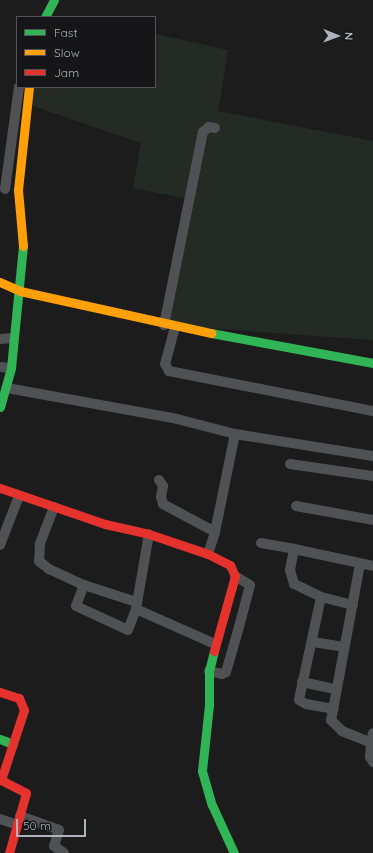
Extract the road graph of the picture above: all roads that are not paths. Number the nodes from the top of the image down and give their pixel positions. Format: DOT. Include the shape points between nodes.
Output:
graph roads {
  1 [pos="54,0"];
  2 [pos="45,9"];
  3 [pos="18,88"];
  4 [pos="29,88"];
  5 [pos="215,128"];
  6 [pos="3,188"];
  7 [pos="18,190"];
  8 [pos="0,282"];
  9 [pos="20,291"];
  10 [pos="164,325"];
  11 [pos="175,327"];
  12 [pos="14,338"];
  13 [pos="0,339"];
  14 [pos="373,363"];
  15 [pos="0,366"];
  16 [pos="11,368"];
  17 [pos="6,388"];
  18 [pos="0,406"];
  19 [pos="373,411"];
  20 [pos="235,434"];
  21 [pos="373,456"];
  22 [pos="290,464"];
  23 [pos="373,476"];
  24 [pos="158,480"];
  25 [pos="0,488"];
  26 [pos="19,496"];
  27 [pos="296,506"];
  28 [pos="54,507"];
  29 [pos="373,520"];
  30 [pos="215,532"];
  31 [pos="149,534"];
  32 [pos="261,543"];
  33 [pos="0,545"];
  34 [pos="294,549"];
  35 [pos="208,554"];
  36 [pos="360,564"];
  37 [pos="373,566"];
  38 [pos="235,576"];
  39 [pos="84,585"];
  40 [pos="321,597"];
  41 [pos="353,605"];
  42 [pos="136,606"];
  43 [pos="221,621"];
  44 [pos="239,627"];
  45 [pos="313,642"];
  46 [pos="215,644"];
  47 [pos="344,648"];
  48 [pos="209,671"];
  49 [pos="302,682"];
  50 [pos="336,689"];
  51 [pos="0,692"];
  52 [pos="334,709"];
  53 [pos="372,738"];
  54 [pos="0,739"];
  55 [pos="13,744"];
  56 [pos="373,762"];
  57 [pos="0,819"];
  58 [pos="19,820"];
  59 [pos="58,852"];
  60 [pos="9,853"];
  61 [pos="234,853"];
  1 -- 2 [label="street"];
  3 -- 6 [label="street"];
  4 -- 7 [label="street"];
  5 -- 10 [label="street" via="208,127 203,132"];
  6 -- 7 [label="street"];
  7 -- 9 [label="street" via="24,253"];
  8 -- 9 [label="street"];
  9 -- 10 [label="street"];
  9 -- 12 [label="street"];
  10 -- 11 [label="street"];
  11 -- 14 [label="street"];
  11 -- 19 [label="street" via="166,364 169,371"];
  12 -- 13 [label="street"];
  12 -- 16 [label="street"];
  15 -- 16 [label="street"];
  16 -- 17 [label="street"];
  17 -- 18 [label="street"];
  17 -- 20 [label="street" via="177,418"];
  20 -- 21 [label="street"];
  20 -- 30 [label="street"];
  22 -- 23 [label="street"];
  24 -- 30 [label="street" via="163,486 163,504"];
  25 -- 26 [label="street"];
  26 -- 28 [label="street"];
  26 -- 33 [label="street"];
  27 -- 29 [label="street"];
  28 -- 31 [label="street" via="105,524"];
  28 -- 39 [label="street" via="40,544 39,561 49,569"];
  30 -- 35 [label="street"];
  31 -- 35 [label="street"];
  31 -- 42 [label="street"];
  32 -- 34 [label="street"];
  34 -- 36 [label="street"];
  34 -- 40 [label="street" via="290,570 294,584"];
  35 -- 38 [label="street" via="228,562"];
  36 -- 37 [label="street"];
  36 -- 41 [label="street"];
  38 -- 43 [label="street"];
  38 -- 44 [label="street" via="250,585"];
  39 -- 42 [label="street"];
  39 -- 42 [label="street" via="76,606 125,630 128,630"];
  40 -- 41 [label="street"];
  40 -- 45 [label="street"];
  41 -- 47 [label="street"];
  42 -- 46 [label="street"];
  43 -- 44 [label="street"];
  43 -- 46 [label="street"];
  44 -- 48 [label="street" via="226,672 222,674"];
  45 -- 47 [label="street"];
  45 -- 49 [label="street"];
  46 -- 48 [label="street"];
  47 -- 50 [label="street"];
  48 -- 61 [label="street" via="209,705 202,771 212,805"];
  49 -- 50 [label="street"];
  49 -- 52 [label="street" via="299,700 301,703"];
  50 -- 52 [label="street"];
  51 -- 55 [label="street" via="19,698 23,703"];
  52 -- 53 [label="street" via="334,725 352,736"];
  53 -- 56 [label="street" via="370,758"];
  54 -- 55 [label="street"];
  55 -- 58 [label="street" via="1,780 2,783 26,792"];
  57 -- 58 [label="street"];
  58 -- 59 [label="street" via="59,830 54,846"];
  58 -- 60 [label="street"];
}
